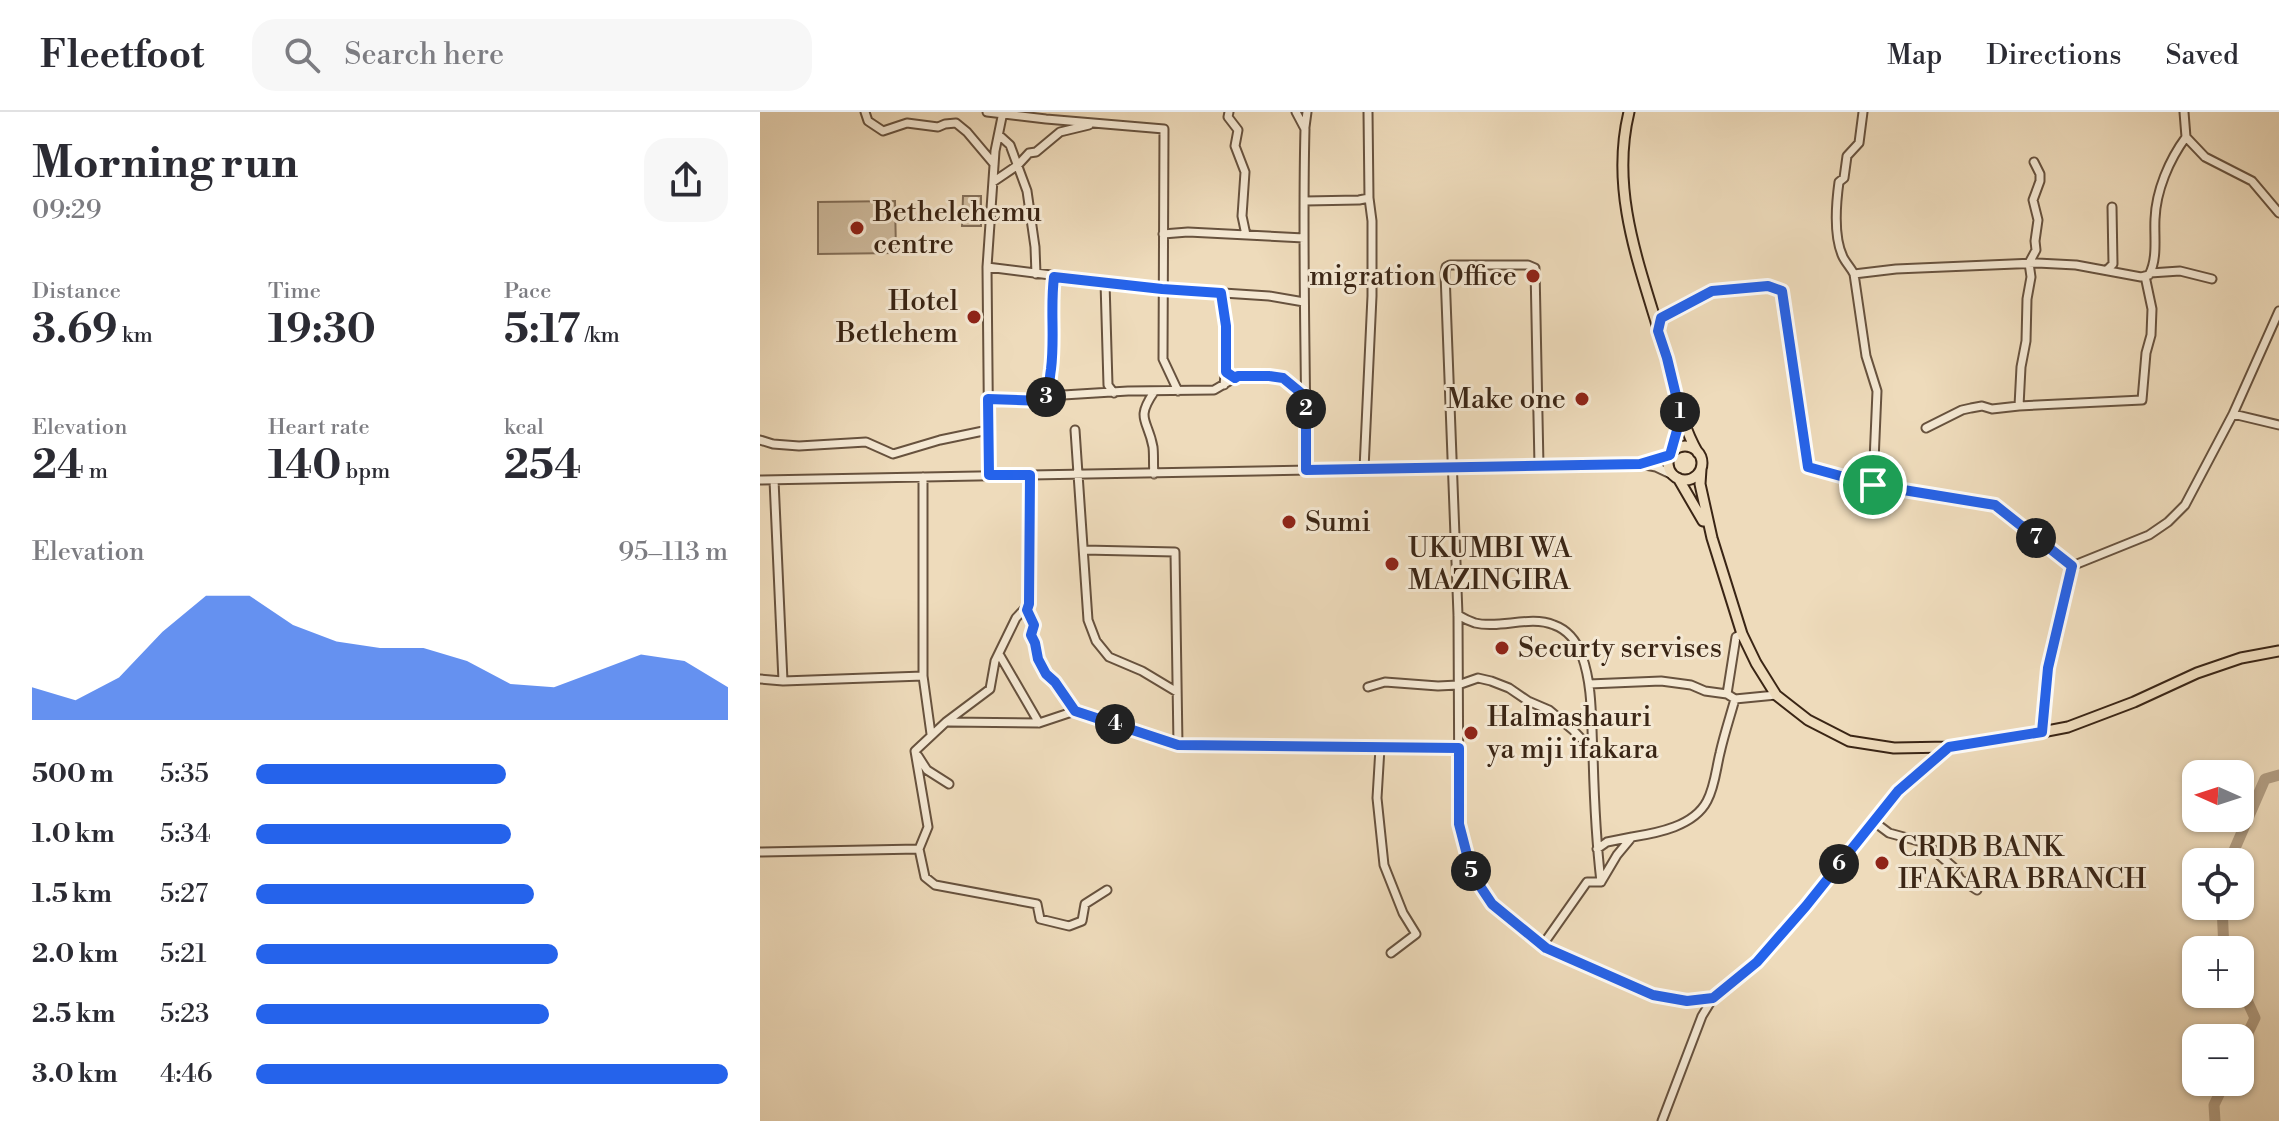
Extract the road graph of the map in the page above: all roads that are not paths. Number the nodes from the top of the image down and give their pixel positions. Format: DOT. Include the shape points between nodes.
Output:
graph roads {
  1 [pos="865,112"];
  2 [pos="987,112"];
  3 [pos="1229,112"];
  4 [pos="1296,112"];
  5 [pos="1307,112"];
  6 [pos="1368,112"];
  7 [pos="1629,112"];
  8 [pos="1863,112"];
  9 [pos="2184,112"];
  10 [pos="1003,113"];
  11 [pos="1090,124"];
  12 [pos="1305,129"];
  13 [pos="999,135"];
  14 [pos="2186,137"];
  15 [pos="2034,162"];
  16 [pos="994,164"];
  17 [pos="1017,166"];
  18 [pos="993,182"];
  19 [pos="1369,198"];
  20 [pos="1305,201"];
  21 [pos="2112,207"];
  22 [pos="2279,213"];
  23 [pos="1163,234"];
  24 [pos="1246,235"];
  25 [pos="1304,238"];
  26 [pos="2029,263"];
  27 [pos="987,267"];
  28 [pos="2107,270"];
  29 [pos="1036,274"];
  30 [pos="1854,274"];
  31 [pos="2148,274"];
  32 [pos="1054,277"];
  33 [pos="2212,279"];
  34 [pos="1105,282"];
  35 [pos="1162,289"];
  36 [pos="1221,293"];
  37 [pos="1304,302"];
  38 [pos="2279,311"];
  39 [pos="1658,331"];
  40 [pos="1226,372"];
  41 [pos="1235,378"];
  42 [pos="1224,385"];
  43 [pos="1178,391"];
  44 [pos="1154,392"];
  45 [pos="1114,393"];
  46 [pos="1047,396"];
  47 [pos="1306,397"];
  48 [pos="988,399"];
  49 [pos="2019,406"];
  50 [pos="2233,414"];
  51 [pos="1681,416"];
  52 [pos="2279,425"];
  53 [pos="1926,428"];
  54 [pos="988,430"];
  55 [pos="1075,430"];
  56 [pos="760,440"];
  57 [pos="1698,453"];
  58 [pos="1671,454"];
  59 [pos="1640,464"];
  60 [pos="1539,466"];
  61 [pos="1364,469"];
  62 [pos="1452,469"];
  63 [pos="1701,469"];
  64 [pos="1306,470"];
  65 [pos="1154,474"];
  66 [pos="989,475"];
  67 [pos="1030,475"];
  68 [pos="1079,475"];
  69 [pos="923,477"];
  70 [pos="1677,477"];
  71 [pos="760,480"];
  72 [pos="774,480"];
  73 [pos="1873,485"];
  74 [pos="1712,538"];
  75 [pos="1084,550"];
  76 [pos="2072,566"];
  77 [pos="1029,604"];
  78 [pos="1458,615"];
  79 [pos="1742,634"];
  80 [pos="2279,651"];
  81 [pos="999,654"];
  82 [pos="923,676"];
  83 [pos="760,679"];
  84 [pos="783,681"];
  85 [pos="1589,684"];
  86 [pos="1458,685"];
  87 [pos="1368,687"];
  88 [pos="1177,692"];
  89 [pos="1727,694"];
  90 [pos="1776,695"];
  91 [pos="1735,699"];
  92 [pos="1075,711"];
  93 [pos="946,722"];
  94 [pos="1039,723"];
  95 [pos="2042,732"];
  96 [pos="931,734"];
  97 [pos="1178,745"];
  98 [pos="1949,747"];
  99 [pos="1380,748"];
  100 [pos="1459,748"];
  101 [pos="915,751"];
  102 [pos="1592,751"];
  103 [pos="949,784"];
  104 [pos="1873,821"];
  105 [pos="1632,837"];
  106 [pos="919,849"];
  107 [pos="1597,849"];
  108 [pos="760,852"];
  109 [pos="1601,882"];
  110 [pos="1107,890"];
  111 [pos="1977,890"];
  112 [pos="1542,946"];
  113 [pos="1391,953"];
  114 [pos="1713,998"];
  115 [pos="1662,1121"];
  1 -- 16 [label="street" via="868,121 883,131 907,123 956,123"];
  2 -- 10 [label="street"];
  3 -- 24 [label="street" via="1238,130 1235,146 1245,172"];
  4 -- 12 [label="street"];
  5 -- 12 [label="street"];
  6 -- 19 [label="street"];
  7 -- 39 [label="main road" via="1621,159 1624,198"];
  8 -- 30 [label="street" via="1859,143 1847,156 1837,198 1841,254"];
  9 -- 14 [label="street"];
  10 -- 11 [label="street"];
  10 -- 13 [label="street"];
  11 -- 17 [label="street" via="1060,132"];
  11 -- 23 [label="street" via="1164,129"];
  12 -- 20 [label="street"];
  13 -- 16 [label="street"];
  13 -- 17 [label="street" via="1010,145"];
  14 -- 22 [label="street" via="2205,157 2252,181"];
  14 -- 31 [label="street" via="2158,194 2153,267"];
  15 -- 26 [label="street" via="2040,181 2033,200 2036,250"];
  16 -- 18 [label="street"];
  17 -- 18 [label="street"];
  17 -- 29 [label="street" via="1027,191"];
  18 -- 27 [label="street"];
  19 -- 20 [label="street"];
  19 -- 61 [label="street" via="1372,296"];
  20 -- 25 [label="street"];
  21 -- 28 [label="street" via="2113,264"];
  23 -- 24 [label="street"];
  23 -- 35 [label="street"];
  24 -- 25 [label="street"];
  25 -- 37 [label="street"];
  26 -- 28 [label="street"];
  26 -- 30 [label="street"];
  26 -- 49 [label="street"];
  27 -- 29 [label="street"];
  27 -- 48 [label="street"];
  28 -- 31 [label="street"];
  29 -- 32 [label="street"];
  30 -- 73 [label="street" via="1866,356 1877,391"];
  31 -- 33 [label="street" via="2180,271"];
  31 -- 49 [label="street" via="2151,335 2142,400"];
  32 -- 34 [label="street"];
  32 -- 46 [label="street" via="1054,353"];
  34 -- 35 [label="street"];
  34 -- 45 [label="street" via="1108,385"];
  35 -- 36 [label="street"];
  35 -- 43 [label="street" via="1163,359"];
  36 -- 37 [label="street"];
  36 -- 40 [label="street"];
  37 -- 47 [label="street"];
  38 -- 50 [label="street"];
  39 -- 51 [label="main road"];
  39 -- 73 [label="street" via="1661,318 1712,291 1768,286 1782,291 1808,467"];
  40 -- 41 [label="street"];
  40 -- 42 [label="street"];
  41 -- 42 [label="street"];
  41 -- 47 [label="street" via="1283,378"];
  42 -- 43 [label="street"];
  43 -- 44 [label="street"];
  44 -- 45 [label="street"];
  44 -- 65 [label="street" via="1143,409"];
  45 -- 46 [label="street"];
  46 -- 48 [label="street" via="1044,401"];
  47 -- 64 [label="street"];
  48 -- 54 [label="street"];
  49 -- 53 [label="street" via="1962,410"];
  50 -- 52 [label="street"];
  50 -- 76 [label="street" via="2185,505 2168,522"];
  51 -- 57 [label="main road"];
  51 -- 58 [label="main road"];
  54 -- 56 [label="street" via="893,454 866,442 799,446"];
  54 -- 66 [label="street"];
  55 -- 68 [label="street"];
  57 -- 58 [label="main road" via="1683,446"];
  57 -- 63 [label="main road"];
  58 -- 59 [label="street"];
  58 -- 70 [label="main road" via="1668,464"];
  59 -- 60 [label="street"];
  59 -- 70 [label="street"];
  60 -- 62 [label="street"];
  60 -- 62 [label="street" via="1535,268 1450,265 1445,273"];
  61 -- 62 [label="street"];
  61 -- 64 [label="street"];
  62 -- 78 [label="street"];
  63 -- 70 [label="main road" via="1693,477"];
  63 -- 74 [label="main road"];
  64 -- 65 [label="street"];
  65 -- 68 [label="street"];
  66 -- 67 [label="street"];
  66 -- 69 [label="street"];
  67 -- 68 [label="street"];
  67 -- 77 [label="street"];
  68 -- 75 [label="street"];
  69 -- 72 [label="street"];
  69 -- 82 [label="street"];
  70 -- 74 [label="main road"];
  71 -- 72 [label="street"];
  72 -- 84 [label="street"];
  73 -- 76 [label="street" via="1995,505"];
  74 -- 79 [label="main road"];
  75 -- 88 [label="street" via="1088,620 1096,641 1109,657"];
  75 -- 88 [label="street" via="1175,552"];
  76 -- 95 [label="street" via="2048,668"];
  77 -- 81 [label="street"];
  77 -- 92 [label="street" via="1038,659"];
  78 -- 85 [label="street" via="1474,623 1554,624 1575,641"];
  78 -- 86 [label="street"];
  79 -- 89 [label="street" via="1736,637"];
  79 -- 90 [label="main road"];
  80 -- 95 [label="main road" via="2226,663 2068,727"];
  81 -- 93 [label="street" via="990,689"];
  81 -- 94 [label="street"];
  82 -- 84 [label="street"];
  82 -- 96 [label="street"];
  83 -- 84 [label="street"];
  85 -- 89 [label="street" via="1681,682"];
  85 -- 102 [label="street"];
  86 -- 87 [label="street" via="1385,682"];
  86 -- 100 [label="street"];
  86 -- 102 [label="street" via="1478,678 1509,688 1549,710"];
  88 -- 97 [label="street"];
  89 -- 91 [label="street"];
  90 -- 91 [label="street"];
  90 -- 98 [label="main road" via="1849,741 1894,748"];
  91 -- 105 [label="street" via="1707,803 1694,817 1666,831"];
  92 -- 94 [label="street"];
  92 -- 97 [label="street"];
  93 -- 94 [label="street"];
  93 -- 96 [label="street"];
  95 -- 98 [label="main road"];
  96 -- 101 [label="street"];
  97 -- 99 [label="street"];
  98 -- 104 [label="street" via="1898,791"];
  99 -- 100 [label="street"];
  99 -- 113 [label="street" via="1377,798 1384,865 1416,934"];
  100 -- 112 [label="street" via="1459,824 1472,874 1492,904"];
  101 -- 103 [label="street" via="927,770"];
  101 -- 106 [label="street" via="928,827"];
  102 -- 107 [label="street"];
  104 -- 111 [label="street" via="1889,833 1930,847"];
  104 -- 114 [label="street" via="1757,962"];
  105 -- 107 [label="street"];
  105 -- 109 [label="street"];
  106 -- 108 [label="street"];
  106 -- 110 [label="street" via="925,877 935,885 1037,904 1040,919 1069,926 1082,921 1085,904"];
  107 -- 109 [label="street"];
  109 -- 112 [label="street" via="1587,882"];
  112 -- 114 [label="street" via="1653,995 1687,1001"];
  114 -- 115 [label="street"];
}
